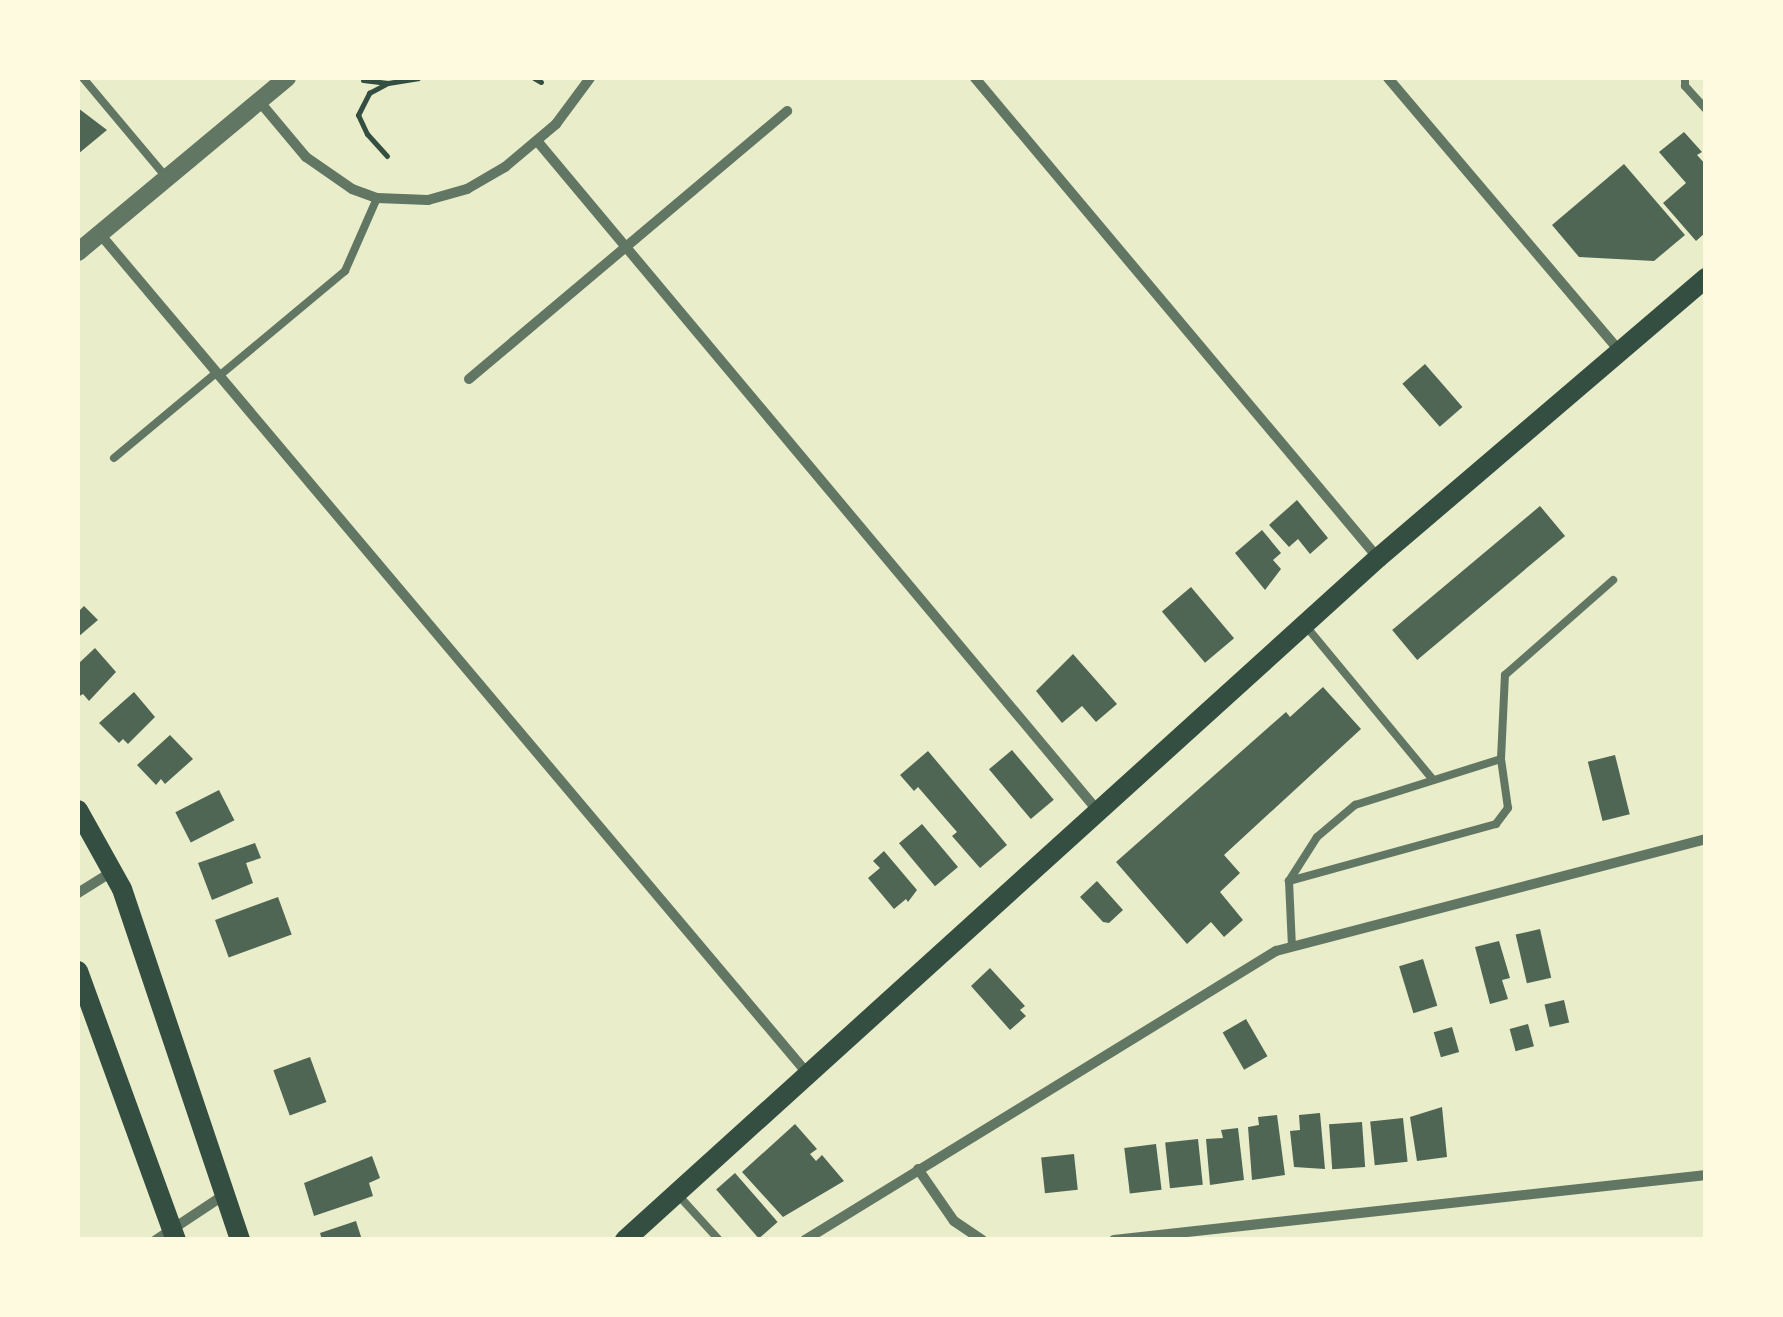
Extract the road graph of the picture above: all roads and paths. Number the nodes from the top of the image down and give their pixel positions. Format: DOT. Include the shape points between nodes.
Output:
graph roads {
  1 [pos="84,78"];
  2 [pos="287,78"];
  3 [pos="418,78"];
  4 [pos="590,78"];
  5 [pos="976,78"];
  6 [pos="1388,78"];
  7 [pos="1685,78"];
  8 [pos="363,80"];
  9 [pos="388,82"];
  10 [pos="259,101"];
  11 [pos="1706,110"];
  12 [pos="788,111"];
  13 [pos="538,142"];
  14 [pos="388,156"];
  15 [pos="166,178"];
  16 [pos="377,198"];
  17 [pos="100,234"];
  18 [pos="626,246"];
  19 [pos="78,252"];
  20 [pos="1706,278"];
  21 [pos="1619,350"];
  22 [pos="218,374"];
  23 [pos="468,379"];
  24 [pos="114,458"];
  25 [pos="1378,558"];
  26 [pos="1612,580"];
  27 [pos="1305,625"];
  28 [pos="1501,759"];
  29 [pos="1433,780"];
  30 [pos="78,810"];
  31 [pos="1098,812"];
  32 [pos="1706,840"];
  33 [pos="113,872"];
  34 [pos="1289,882"];
  35 [pos="78,893"];
  36 [pos="1292,947"];
  37 [pos="78,971"];
  38 [pos="807,1073"];
  39 [pos="918,1169"];
  40 [pos="1706,1175"];
  41 [pos="676,1192"];
  42 [pos="224,1195"];
  43 [pos="168,1236"];
  44 [pos="240,1240"];
  45 [pos="624,1240"];
  46 [pos="718,1240"];
  47 [pos="805,1240"];
  48 [pos="982,1240"];
  49 [pos="1114,1240"];
  1 -- 15 [label="lane"];
  2 -- 10 [label="street"];
  3 -- 9 [label="path"];
  4 -- 13 [label="street"];
  5 -- 25 [label="street"];
  6 -- 21 [label="street"];
  7 -- 11 [label="lane"];
  8 -- 9 [label="path"];
  9 -- 14 [label="path" via="369,94 358,115"];
  10 -- 15 [label="street"];
  10 -- 16 [label="street" via="316,166"];
  12 -- 18 [label="street"];
  13 -- 16 [label="street" via="467,189 428,200"];
  13 -- 18 [label="street"];
  15 -- 17 [label="street"];
  16 -- 22 [label="lane" via="345,271"];
  17 -- 19 [label="street"];
  17 -- 22 [label="street"];
  18 -- 23 [label="street"];
  18 -- 31 [label="street"];
  20 -- 21 [label="main road"];
  21 -- 25 [label="main road"];
  22 -- 24 [label="lane"];
  22 -- 38 [label="street"];
  25 -- 27 [label="main road"];
  26 -- 28 [label="lane" via="1505,676"];
  27 -- 29 [label="lane"];
  27 -- 31 [label="main road"];
  28 -- 29 [label="lane"];
  28 -- 34 [label="lane" via="1508,808 1496,824"];
  29 -- 34 [label="lane" via="1356,806 1317,837"];
  30 -- 33 [label="main road"];
  31 -- 38 [label="main road"];
  32 -- 36 [label="street"];
  33 -- 35 [label="street"];
  33 -- 42 [label="main road"];
  34 -- 36 [label="lane"];
  36 -- 39 [label="street"];
  37 -- 43 [label="main road"];
  38 -- 41 [label="main road"];
  39 -- 47 [label="street"];
  39 -- 48 [label="street" via="954,1221"];
  40 -- 49 [label="street"];
  41 -- 45 [label="main road"];
  41 -- 46 [label="lane"];
  42 -- 43 [label="street"];
  42 -- 44 [label="main road"];
}
